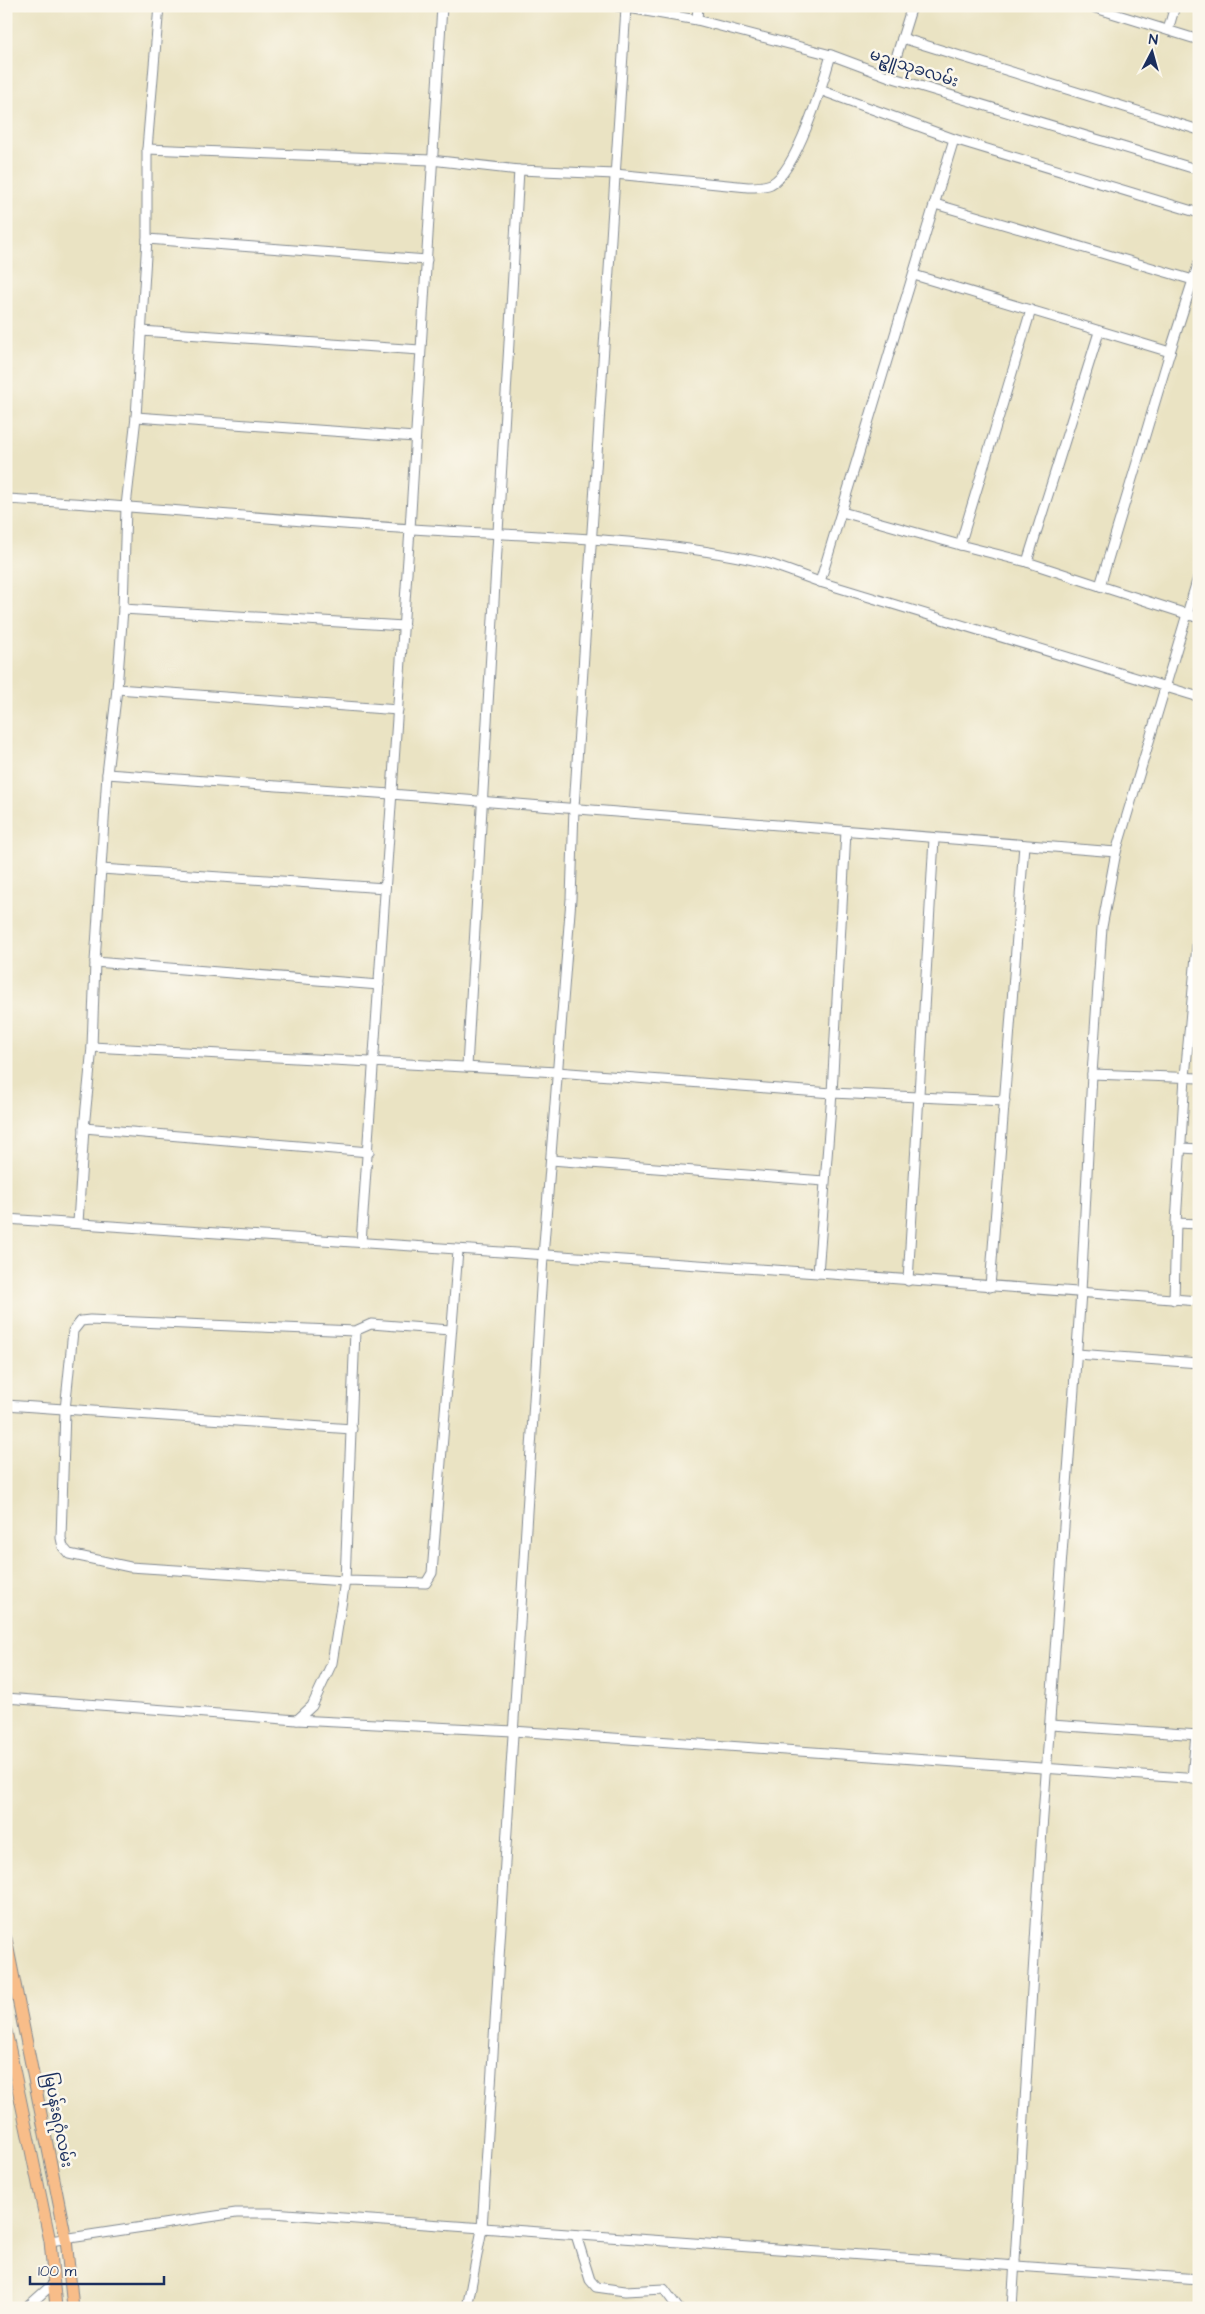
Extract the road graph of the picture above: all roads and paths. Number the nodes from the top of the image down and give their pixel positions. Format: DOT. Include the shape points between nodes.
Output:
graph roads {
  1 [pos="159,6"];
  2 [pos="442,6"];
  3 [pos="698,6"];
  4 [pos="912,6"];
  5 [pos="1089,6"];
  6 [pos="1175,6"];
  7 [pos="622,7"];
  8 [pos="697,20"];
  9 [pos="1168,30"];
  10 [pos="902,38"];
  11 [pos="1199,40"];
  12 [pos="831,55"];
  13 [pos="890,77"];
  14 [pos="820,90"];
  15 [pos="1199,130"];
  16 [pos="954,139"];
  17 [pos="147,149"];
  18 [pos="431,160"];
  19 [pos="519,170"];
  20 [pos="1199,170"];
  21 [pos="615,174"];
  22 [pos="935,204"];
  23 [pos="1199,213"];
  24 [pos="147,239"];
  25 [pos="427,260"];
  26 [pos="1199,263"];
  27 [pos="914,275"];
  28 [pos="1193,280"];
  29 [pos="1031,310"];
  30 [pos="141,331"];
  31 [pos="1099,332"];
  32 [pos="420,350"];
  33 [pos="1170,352"];
  34 [pos="136,417"];
  35 [pos="415,437"];
  36 [pos="6,500"];
  37 [pos="126,506"];
  38 [pos="842,512"];
  39 [pos="410,529"];
  40 [pos="498,534"];
  41 [pos="591,538"];
  42 [pos="960,545"];
  43 [pos="1027,562"];
  44 [pos="1199,574"];
  45 [pos="820,582"];
  46 [pos="1100,586"];
  47 [pos="123,609"];
  48 [pos="1186,614"];
  49 [pos="1199,618"];
  50 [pos="404,626"];
  51 [pos="1164,686"];
  52 [pos="117,689"];
  53 [pos="1199,696"];
  54 [pos="398,710"];
  55 [pos="107,774"];
  56 [pos="391,794"];
  57 [pos="484,801"];
  58 [pos="574,808"];
  59 [pos="846,831"];
  60 [pos="934,839"];
  61 [pos="1024,845"];
  62 [pos="1116,852"];
  63 [pos="102,869"];
  64 [pos="385,888"];
  65 [pos="1199,923"];
  66 [pos="95,962"];
  67 [pos="379,985"];
  68 [pos="92,1047"];
  69 [pos="374,1064"];
  70 [pos="467,1067"];
  71 [pos="558,1072"];
  72 [pos="1092,1074"];
  73 [pos="1185,1077"];
  74 [pos="1199,1078"];
  75 [pos="832,1093"];
  76 [pos="920,1098"];
  77 [pos="1005,1101"];
  78 [pos="84,1128"];
  79 [pos="1182,1148"];
  80 [pos="1199,1149"];
  81 [pos="369,1152"];
  82 [pos="551,1160"];
  83 [pos="824,1181"];
  84 [pos="6,1220"];
  85 [pos="78,1223"];
  86 [pos="1176,1223"];
  87 [pos="1199,1224"];
  88 [pos="361,1243"];
  89 [pos="458,1251"];
  90 [pos="543,1256"];
  91 [pos="818,1273"];
  92 [pos="908,1281"];
  93 [pos="990,1287"];
  94 [pos="1081,1292"];
  95 [pos="1174,1300"];
  96 [pos="1199,1301"];
  97 [pos="450,1330"];
  98 [pos="355,1332"];
  99 [pos="1077,1354"];
  100 [pos="1199,1362"];
  101 [pos="6,1405"];
  102 [pos="65,1410"];
  103 [pos="352,1429"];
  104 [pos="344,1581"];
  105 [pos="6,1698"];
  106 [pos="297,1720"];
  107 [pos="1051,1725"];
  108 [pos="513,1731"];
  109 [pos="1197,1735"];
  110 [pos="1047,1769"];
  111 [pos="1195,1779"];
  112 [pos="6,1939"];
  113 [pos="6,2031"];
  114 [pos="482,2229"];
  115 [pos="576,2235"];
  116 [pos="66,2239"];
  117 [pos="50,2241"];
  118 [pos="1014,2266"];
  119 [pos="1199,2279"];
  120 [pos="54,2284"];
  121 [pos="26,2308"];
  122 [pos="56,2308"];
  123 [pos="73,2308"];
  124 [pos="467,2308"];
  125 [pos="678,2308"];
  126 [pos="1012,2308"];
  1 -- 17 [label="street"];
  2 -- 18 [label="street"];
  3 -- 8 [label="street"];
  4 -- 10 [label="street"];
  5 -- 9 [label="street"];
  6 -- 9 [label="street"];
  7 -- 8 [label="street, မဥ္ဇူသုခလမ်း"];
  7 -- 21 [label="street"];
  8 -- 12 [label="street, မဥ္ဇူသုခလမ်း"];
  9 -- 11 [label="street"];
  10 -- 13 [label="street"];
  10 -- 15 [label="street"];
  12 -- 13 [label="street, မဥ္ဇူသုခလမ်း"];
  12 -- 14 [label="street"];
  13 -- 20 [label="street, မဥ္ဇူသုခလမ်း"];
  14 -- 16 [label="street"];
  14 -- 21 [label="street" via="796,151 773,183 748,187"];
  16 -- 22 [label="street"];
  16 -- 23 [label="street"];
  17 -- 18 [label="street"];
  17 -- 24 [label="street"];
  18 -- 19 [label="street"];
  18 -- 25 [label="street"];
  19 -- 21 [label="street"];
  19 -- 40 [label="street"];
  21 -- 41 [label="street"];
  22 -- 27 [label="street"];
  22 -- 28 [label="street"];
  24 -- 25 [label="street"];
  24 -- 30 [label="street"];
  25 -- 32 [label="street"];
  26 -- 28 [label="street"];
  27 -- 29 [label="street"];
  27 -- 38 [label="street"];
  28 -- 33 [label="street"];
  29 -- 31 [label="street"];
  29 -- 42 [label="street"];
  30 -- 32 [label="street"];
  30 -- 34 [label="street"];
  31 -- 33 [label="street"];
  31 -- 43 [label="street"];
  32 -- 35 [label="street"];
  33 -- 46 [label="street"];
  34 -- 35 [label="street"];
  34 -- 37 [label="street"];
  35 -- 39 [label="street"];
  36 -- 37 [label="street"];
  37 -- 39 [label="street"];
  37 -- 47 [label="street"];
  38 -- 42 [label="street"];
  38 -- 45 [label="street"];
  39 -- 40 [label="street"];
  39 -- 50 [label="street"];
  40 -- 41 [label="street"];
  40 -- 57 [label="street"];
  41 -- 45 [label="street" via="696,549 768,564"];
  41 -- 58 [label="street"];
  42 -- 43 [label="street"];
  43 -- 46 [label="street"];
  44 -- 48 [label="street"];
  45 -- 51 [label="street"];
  46 -- 48 [label="street"];
  47 -- 50 [label="street"];
  47 -- 52 [label="street"];
  48 -- 49 [label="street"];
  48 -- 51 [label="street"];
  50 -- 54 [label="street"];
  51 -- 53 [label="street"];
  51 -- 62 [label="street"];
  52 -- 54 [label="street"];
  52 -- 55 [label="street"];
  54 -- 56 [label="street"];
  55 -- 56 [label="street"];
  55 -- 63 [label="street"];
  56 -- 57 [label="street"];
  56 -- 64 [label="street"];
  57 -- 58 [label="street"];
  57 -- 70 [label="street"];
  58 -- 59 [label="street"];
  58 -- 71 [label="street" via="571,899"];
  59 -- 60 [label="street"];
  59 -- 75 [label="street"];
  60 -- 61 [label="street"];
  60 -- 76 [label="street"];
  61 -- 62 [label="street"];
  61 -- 77 [label="street"];
  62 -- 72 [label="street" via="1102,927"];
  63 -- 64 [label="street"];
  63 -- 66 [label="street"];
  64 -- 67 [label="street"];
  65 -- 73 [label="street"];
  66 -- 67 [label="street"];
  66 -- 68 [label="street"];
  67 -- 69 [label="street"];
  68 -- 69 [label="street"];
  68 -- 78 [label="street"];
  69 -- 70 [label="street"];
  69 -- 81 [label="street"];
  70 -- 71 [label="street"];
  71 -- 75 [label="street"];
  71 -- 82 [label="street"];
  72 -- 73 [label="street"];
  72 -- 94 [label="street"];
  73 -- 74 [label="street"];
  73 -- 79 [label="street"];
  75 -- 76 [label="street"];
  75 -- 83 [label="street"];
  76 -- 77 [label="street"];
  76 -- 92 [label="street"];
  77 -- 93 [label="street"];
  78 -- 81 [label="street"];
  78 -- 85 [label="street"];
  79 -- 80 [label="street"];
  79 -- 86 [label="street"];
  81 -- 88 [label="street"];
  82 -- 83 [label="street"];
  82 -- 90 [label="street"];
  83 -- 91 [label="street"];
  84 -- 85 [label="street"];
  85 -- 88 [label="street"];
  86 -- 87 [label="street"];
  86 -- 95 [label="street"];
  88 -- 89 [label="street"];
  89 -- 90 [label="street"];
  89 -- 97 [label="street"];
  90 -- 91 [label="street"];
  90 -- 108 [label="street"];
  91 -- 92 [label="street"];
  92 -- 93 [label="street"];
  93 -- 94 [label="street"];
  94 -- 95 [label="street"];
  94 -- 99 [label="street"];
  95 -- 96 [label="street"];
  97 -- 98 [label="street" via="371,1324"];
  97 -- 104 [label="street" via="432,1573 429,1580 420,1584"];
  98 -- 102 [label="street" via="81,1321 73,1331"];
  98 -- 103 [label="street"];
  99 -- 100 [label="street"];
  99 -- 107 [label="street"];
  101 -- 102 [label="street"];
  102 -- 103 [label="street"];
  102 -- 104 [label="street" via="61,1538 69,1554 130,1567"];
  103 -- 104 [label="street"];
  104 -- 106 [label="street" via="332,1663 312,1706"];
  105 -- 106 [label="street"];
  106 -- 108 [label="street"];
  107 -- 109 [label="street"];
  107 -- 110 [label="street"];
  108 -- 110 [label="street"];
  108 -- 114 [label="street"];
  109 -- 111 [label="street"];
  110 -- 111 [label="street"];
  110 -- 118 [label="street"];
  112 -- 116 [label="main road, မြပန်းရဂုံလမ်း"];
  113 -- 117 [label="main road, မြပန်းရဂုံလမ်း"];
  114 -- 115 [label="street"];
  114 -- 116 [label="street" via="236,2213"];
  114 -- 124 [label="street"];
  115 -- 118 [label="street"];
  115 -- 125 [label="street" via="590,2280 596,2287 625,2291 664,2290"];
  116 -- 117 [label="street"];
  116 -- 123 [label="main road, မြပန်းရဂုံလမ်း"];
  117 -- 120 [label="main road, မြပန်းရဂုံလမ်း"];
  118 -- 119 [label="street"];
  118 -- 126 [label="street"];
  120 -- 121 [label="street"];
  120 -- 122 [label="main road, မြပန်းရဂုံလမ်း"];
}
